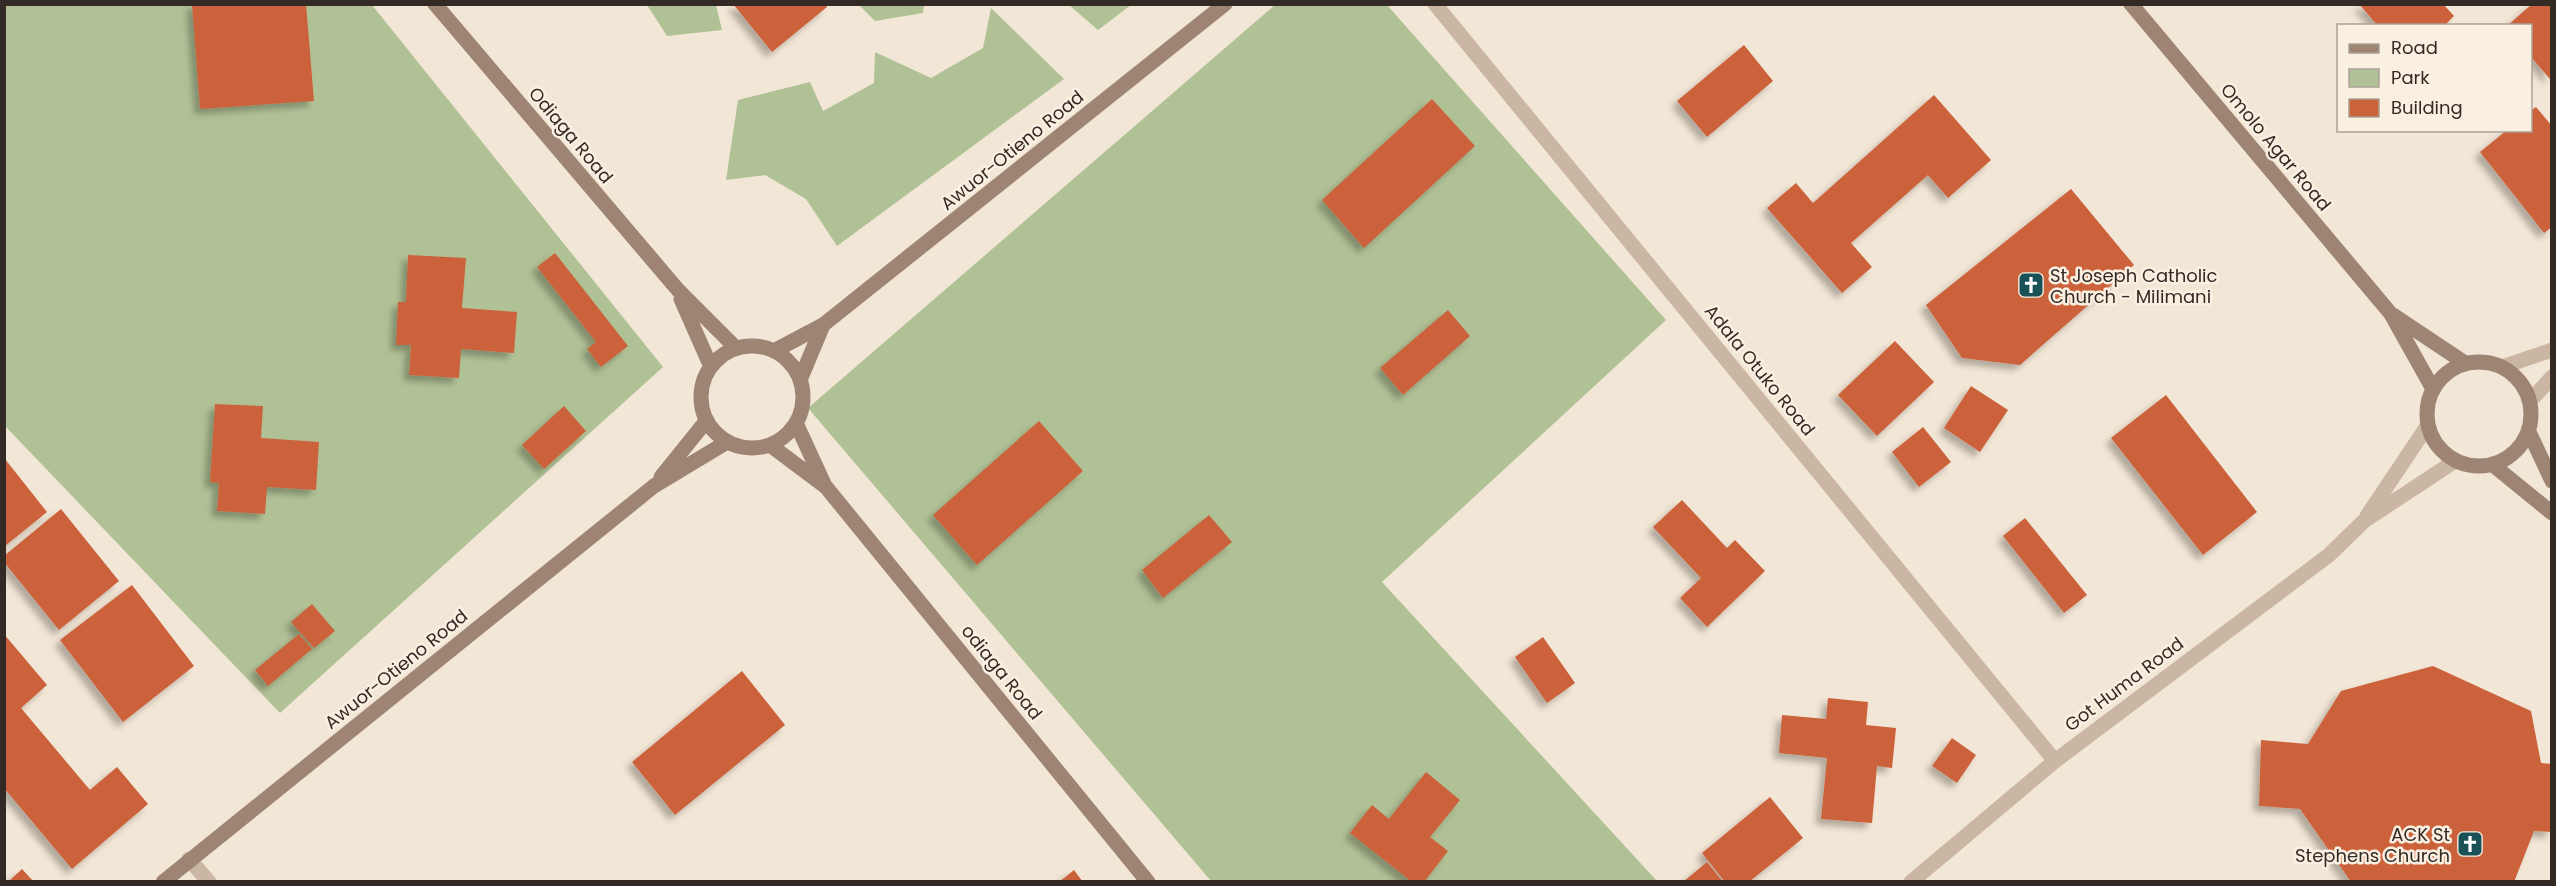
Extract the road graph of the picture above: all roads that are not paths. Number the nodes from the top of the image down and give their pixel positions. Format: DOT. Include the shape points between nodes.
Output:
graph roads {
  1 [pos="435,4"];
  2 [pos="1225,4"];
  3 [pos="1435,4"];
  4 [pos="2131,4"];
  5 [pos="678,290"];
  6 [pos="2391,314"];
  7 [pos="823,325"];
  8 [pos="736,348"];
  9 [pos="2552,350"];
  10 [pos="774,351"];
  11 [pos="2465,363"];
  12 [pos="711,367"];
  13 [pos="2502,367"];
  14 [pos="2552,377"];
  15 [pos="800,380"];
  16 [pos="2433,389"];
  17 [pos="2530,400"];
  18 [pos="707,420"];
  19 [pos="796,423"];
  20 [pos="2428,425"];
  21 [pos="2529,432"];
  22 [pos="727,442"];
  23 [pos="770,445"];
  24 [pos="2455,461"];
  25 [pos="2493,465"];
  26 [pos="2552,481"];
  27 [pos="654,486"];
  28 [pos="825,487"];
  29 [pos="2552,513"];
  30 [pos="2364,521"];
  31 [pos="2055,761"];
  32 [pos="189,859"];
  33 [pos="163,882"];
  34 [pos="209,882"];
  35 [pos="1148,882"];
  36 [pos="1911,882"];
  1 -- 5 [label="main road, Odiaga Road"];
  2 -- 7 [label="main road, Awuor-Otieno Road"];
  3 -- 31 [label="street, Adala Otuko Road"];
  4 -- 6 [label="main road, Omolo Agar Road"];
  5 -- 8 [label="main road, Odiaga Road"];
  5 -- 12 [label="main road, Odiaga Road"];
  6 -- 11 [label="main road, Omolo Agar Road"];
  6 -- 16 [label="main road, Omolo Agar Road"];
  7 -- 10 [label="main road, Awuor-Otieno Road"];
  7 -- 15 [label="main road, Awuor-Otieno Road"];
  8 -- 10 [label="main road" via="762,346"];
  8 -- 12 [label="main road"];
  9 -- 13 [label="street"];
  10 -- 15 [label="main road" via="790,363"];
  11 -- 13 [label="main road" via="2490,362"];
  11 -- 16 [label="main road" via="2452,369"];
  12 -- 18 [label="main road" via="703,383 701,402"];
  13 -- 17 [label="main road" via="2514,375"];
  14 -- 17 [label="street"];
  15 -- 19 [label="main road, Awuor-Otieno Road" via="802,402"];
  16 -- 20 [label="main road" via="2427,406"];
  17 -- 21 [label="main road"];
  18 -- 22 [label="main road"];
  18 -- 27 [label="main road, Awuor-Otieno Road"];
  19 -- 23 [label="main road"];
  19 -- 28 [label="main road"];
  20 -- 24 [label="main road" via="2442,453"];
  20 -- 30 [label="street, Got Huma Road"];
  21 -- 25 [label="main road" via="2515,453"];
  21 -- 26 [label="main road"];
  22 -- 23 [label="main road" via="741,447"];
  22 -- 27 [label="main road, Awuor-Otieno Road"];
  23 -- 28 [label="main road"];
  24 -- 25 [label="main road" via="2480,468"];
  24 -- 30 [label="street, Got Huma Road"];
  25 -- 29 [label="main road"];
  27 -- 32 [label="main road, Awuor-Otieno Road"];
  28 -- 35 [label="main road, odiaga Road"];
  30 -- 31 [label="street, Got Huma Road" via="2329,555"];
  31 -- 36 [label="street, Got Huma Road"];
  32 -- 33 [label="main road, Awuor-Otieno Road"];
  32 -- 34 [label="street"];
}
